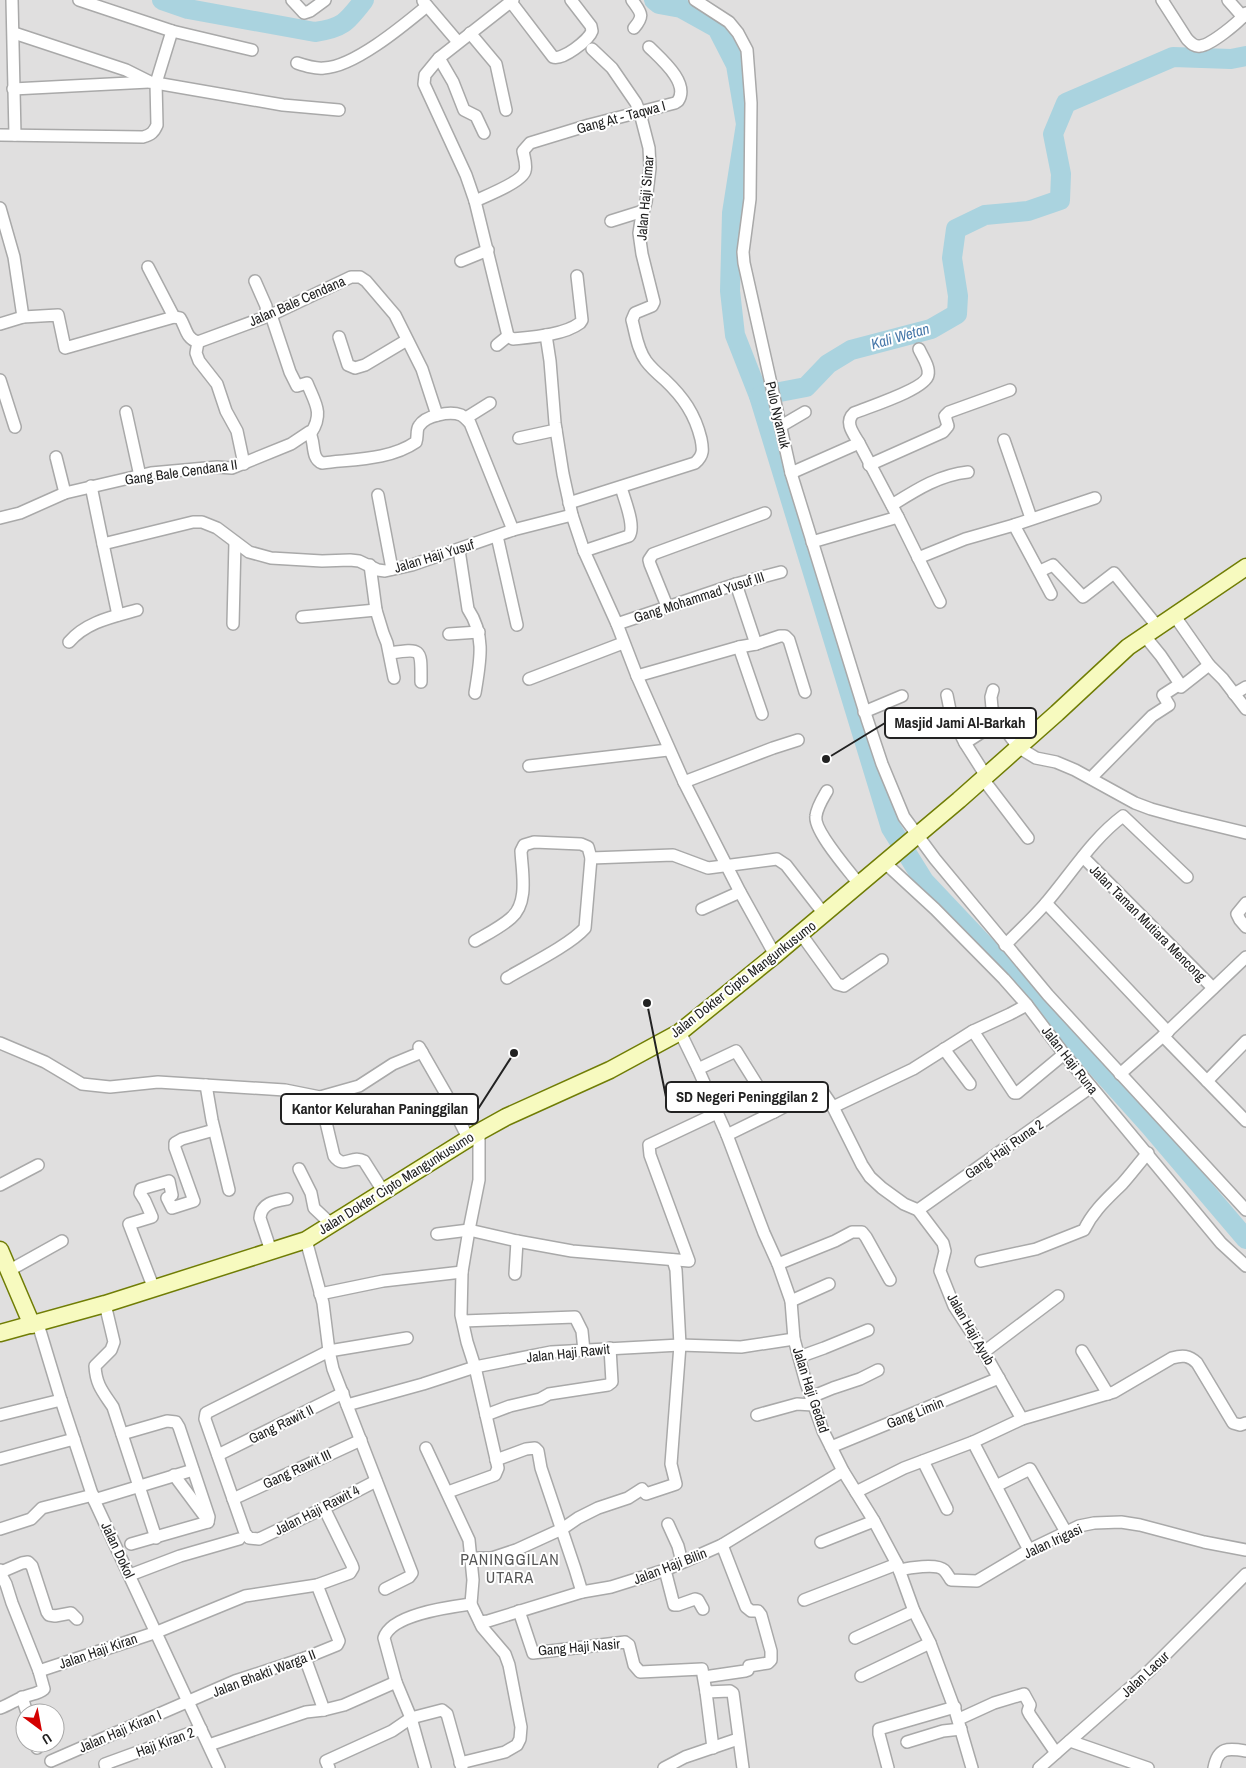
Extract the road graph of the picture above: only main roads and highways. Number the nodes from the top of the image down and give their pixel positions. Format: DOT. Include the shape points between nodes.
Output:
graph roads {
  1 [pos="1246,567"];
  2 [pos="0,1250"];
  3 [pos="35,1324"];
  4 [pos="0,1333"];
  1 -- 3 [label="main road, Jalan Dokter Cipto Mangunkusumo" via="1112,660 1057,713 890,858 776,956 680,1032 604,1074 473,1135 306,1240"];
  2 -- 3 [label="main road"];
  3 -- 4 [label="main road, Jalan Dokter Cipto Mangunkusumo"];
}
